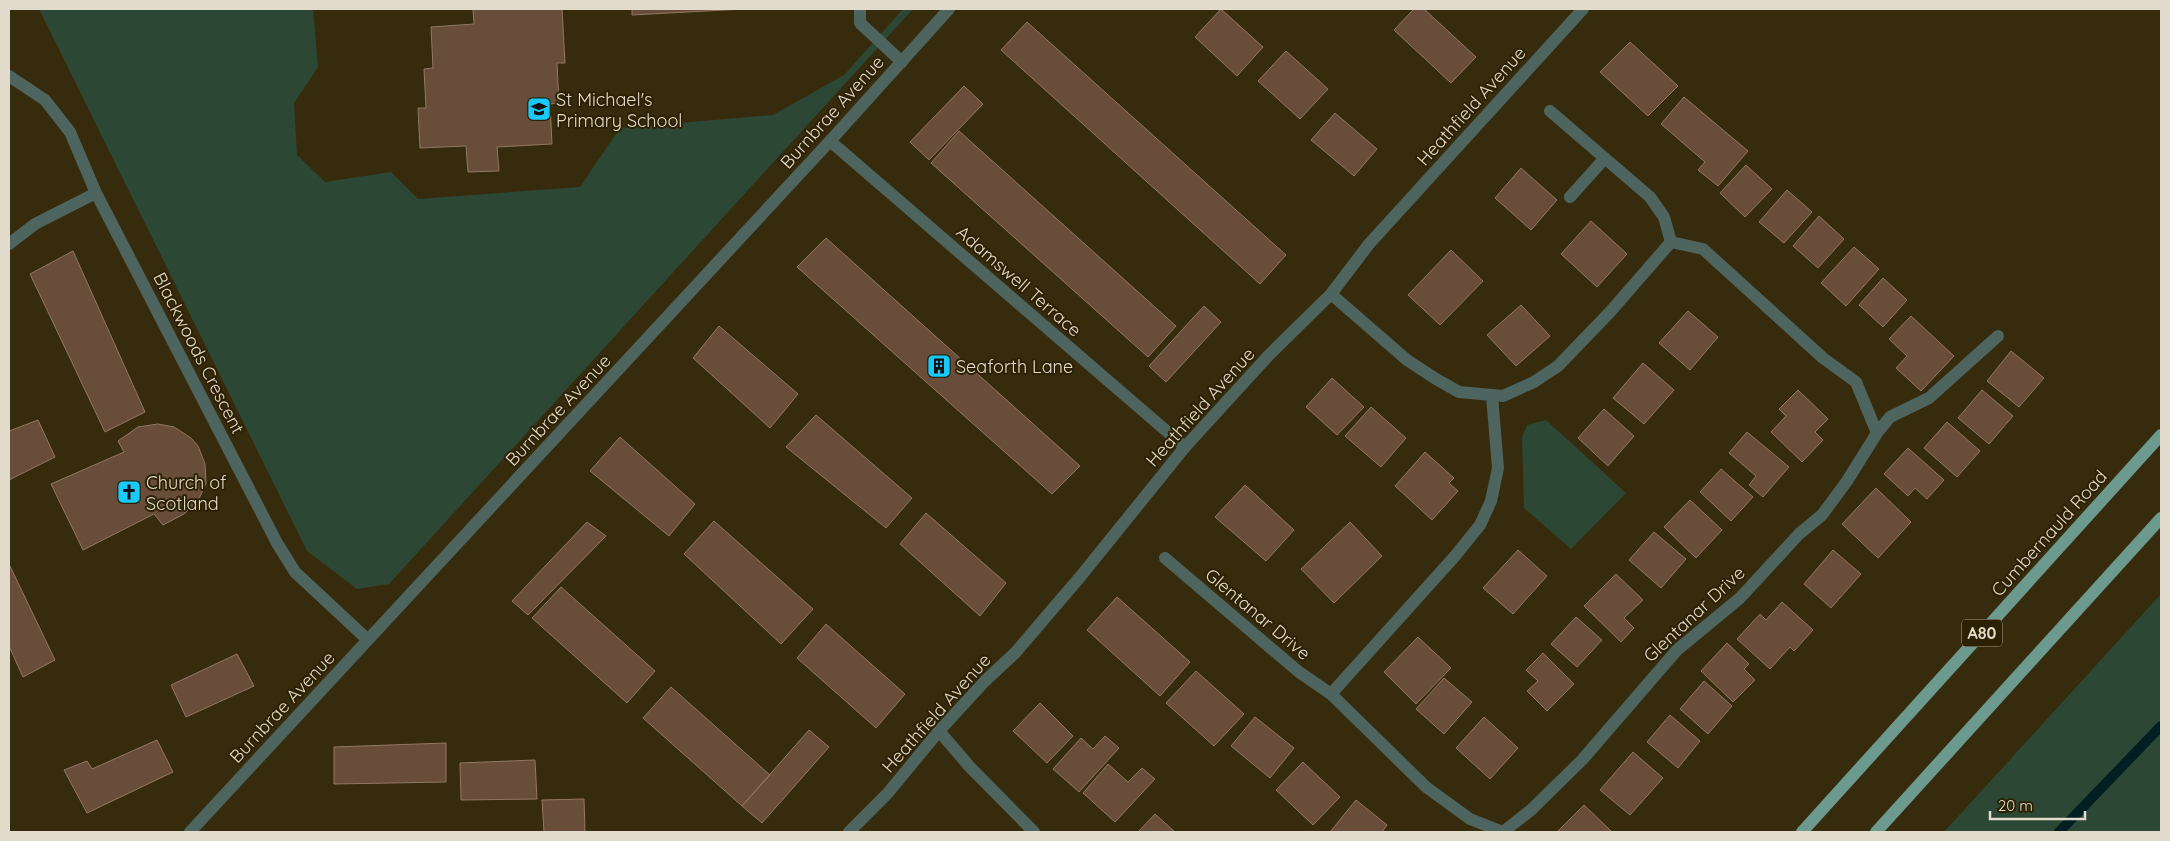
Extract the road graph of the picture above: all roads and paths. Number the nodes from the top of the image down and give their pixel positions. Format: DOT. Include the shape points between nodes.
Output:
graph roads {
  1 [pos="860,9"];
  2 [pos="949,9"];
  3 [pos="1583,9"];
  4 [pos="902,62"];
  5 [pos="9,76"];
  6 [pos="1550,110"];
  7 [pos="830,141"];
  8 [pos="1605,158"];
  9 [pos="96,193"];
  10 [pos="1570,197"];
  11 [pos="1671,242"];
  12 [pos="9,244"];
  13 [pos="1331,294"];
  14 [pos="1998,336"];
  15 [pos="1492,396"];
  16 [pos="1877,433"];
  17 [pos="2161,436"];
  18 [pos="1185,447"];
  19 [pos="2161,518"];
  20 [pos="1165,558"];
  21 [pos="368,640"];
  22 [pos="1331,694"];
  23 [pos="939,731"];
  24 [pos="190,832"];
  25 [pos="849,832"];
  26 [pos="1034,832"];
  27 [pos="1502,832"];
  28 [pos="1802,832"];
  29 [pos="1876,832"];
  1 -- 4 [label="street" via="860,23"];
  2 -- 4 [label="street, Burnbrae Avenue"];
  3 -- 13 [label="street, Heathfield Avenue" via="1370,244"];
  4 -- 7 [label="street, Burnbrae Avenue"];
  5 -- 9 [label="street, Blackwoods Crescent" via="45,100 70,132"];
  6 -- 8 [label="street"];
  7 -- 18 [label="street, Adamswell Terrace"];
  7 -- 21 [label="street, Burnbrae Avenue"];
  8 -- 10 [label="street"];
  8 -- 11 [label="street" via="1650,197 1664,217"];
  9 -- 12 [label="street" via="35,224"];
  9 -- 21 [label="street, Blackwoods Crescent" via="277,543 295,572"];
  11 -- 15 [label="street" via="1558,366 1534,382 1503,396"];
  11 -- 16 [label="street" via="1703,249 1823,358 1856,382"];
  13 -- 15 [label="street" via="1407,360 1436,380 1459,392"];
  13 -- 18 [label="street, Heathfield Avenue"];
  14 -- 16 [label="street, Glentanar Drive" via="1929,398 1890,417"];
  15 -- 22 [label="street" via="1498,468 1491,501 1480,525"];
  16 -- 27 [label="street, Glentanar Drive" via="1822,514 1740,598 1677,650 1582,760 1531,810"];
  17 -- 28 [label="main road, Cumbernauld Road / A80"];
  18 -- 23 [label="street, Heathfield Avenue" via="1015,653"];
  19 -- 29 [label="main road"];
  20 -- 22 [label="street, Glentanar Drive" via="1299,672"];
  21 -- 24 [label="street, Burnbrae Avenue"];
  22 -- 27 [label="street, Glentanar Drive" via="1426,787 1470,819"];
  23 -- 25 [label="street, Heathfield Avenue" via="887,794"];
  23 -- 26 [label="street" via="968,766"];
}
